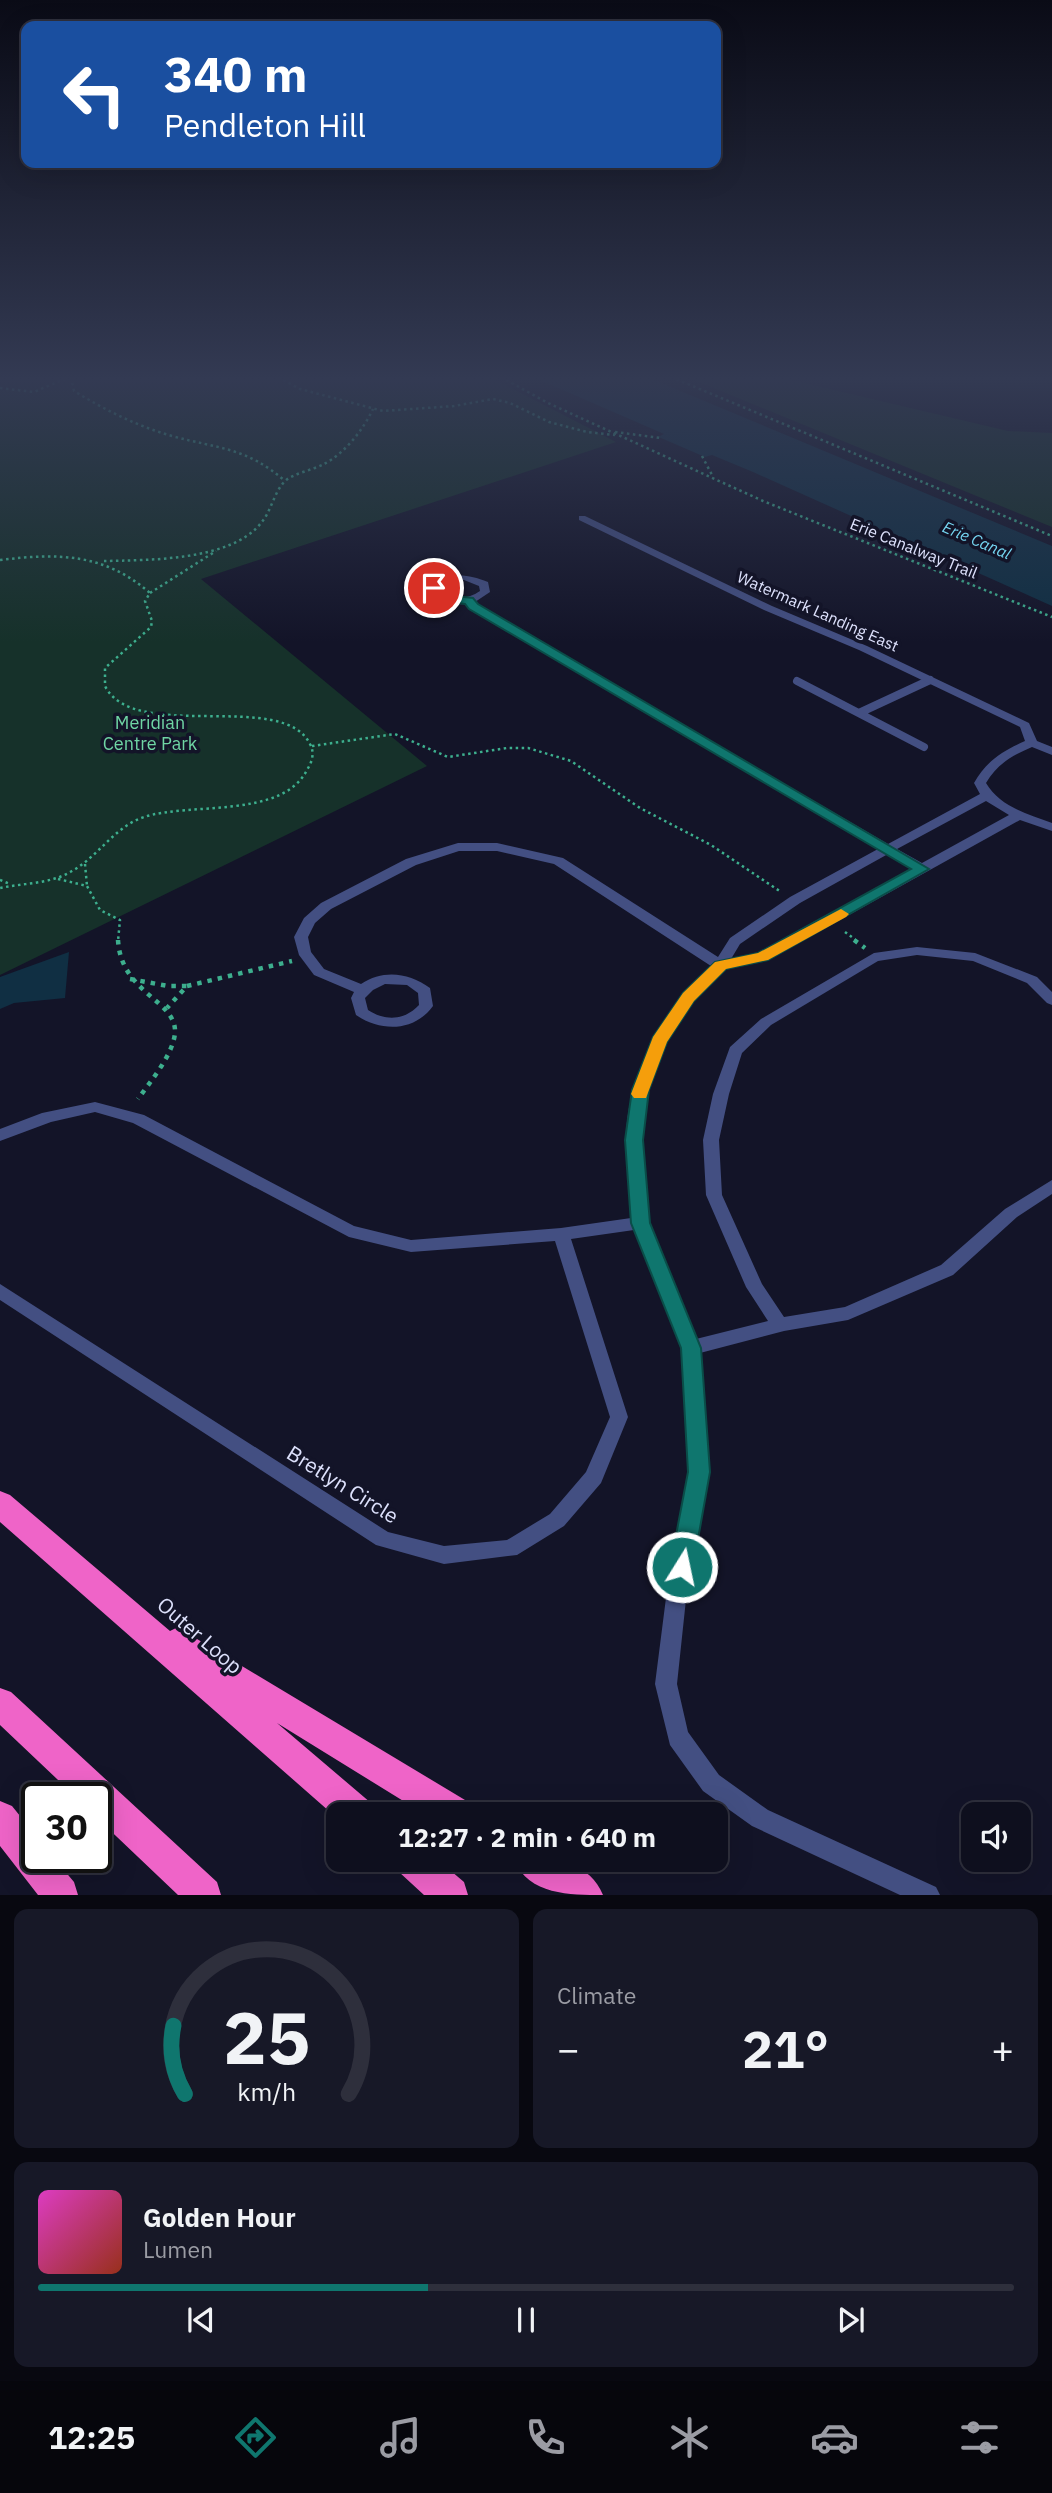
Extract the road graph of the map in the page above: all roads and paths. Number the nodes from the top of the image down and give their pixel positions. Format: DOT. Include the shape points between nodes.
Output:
graph roads {
  1 [pos="265,465"];
  2 [pos="321,465"];
  3 [pos="687,465"];
  4 [pos="707,465"];
  5 [pos="883,465"];
  6 [pos="713,477"];
  7 [pos="285,481"];
  8 [pos="582,518"];
  9 [pos="1052,536"];
  10 [pos="218,550"];
  11 [pos="0,560"];
  12 [pos="100,561"];
  13 [pos="150,593"];
  14 [pos="468,600"];
  15 [pos="1052,617"];
  16 [pos="930,680"];
  17 [pos="797,681"];
  18 [pos="859,713"];
  19 [pos="1032,743"];
  20 [pos="312,746"];
  21 [pos="923,747"];
  22 [pos="1052,751"];
  23 [pos="985,796"];
  24 [pos="1020,815"];
  25 [pos="1052,827"];
  26 [pos="888,849"];
  27 [pos="85,862"];
  28 [pos="922,869"];
  29 [pos="56,878"];
  30 [pos="0,880"];
  31 [pos="12,885"];
  32 [pos="87,886"];
  33 [pos="0,888"];
  34 [pos="783,893"];
  35 [pos="845,932"];
  36 [pos="868,951"];
  37 [pos="308,957"];
  38 [pos="720,965"];
  39 [pos="129,979"];
  40 [pos="187,986"];
  41 [pos="362,990"];
  42 [pos="1052,1000"];
  43 [pos="167,1008"];
  44 [pos="138,1099"];
  45 [pos="0,1135"];
  46 [pos="1052,1185"];
  47 [pos="640,1223"];
  48 [pos="561,1234"];
  49 [pos="0,1291"];
  50 [pos="780,1325"];
  51 [pos="691,1348"];
  52 [pos="0,1504"];
  53 [pos="130,1616"];
  54 [pos="0,1703"];
  55 [pos="344,1802"];
  56 [pos="437,1802"];
  57 [pos="0,1818"];
  58 [pos="425,1872"];
  59 [pos="550,1872"];
  60 [pos="61,1895"];
  61 [pos="204,1895"];
  62 [pos="451,1895"];
  63 [pos="586,1895"];
  64 [pos="928,1895"];
  1 -- 7 [label="path"];
  2 -- 7 [label="path"];
  3 -- 6 [label="path, Erie Canalway Trail"];
  4 -- 6 [label="path"];
  5 -- 9 [label="path"];
  6 -- 15 [label="path, Erie Canalway Trail"];
  7 -- 10 [label="path" via="261,524"];
  8 -- 16 [label="street, Watermark Landing East"];
  10 -- 12 [label="path" via="146,561"];
  10 -- 13 [label="path"];
  11 -- 12 [label="path" via="59,555"];
  12 -- 13 [label="path" via="137,579"];
  13 -- 20 [label="path" via="145,601 151,627 105,668 107,694 144,712 278,721 297,730"];
  14 -- 26 [label="street"];
  16 -- 18 [label="lane"];
  16 -- 19 [label="street, Watermark Landing East" via="1025,725"];
  17 -- 18 [label="lane"];
  18 -- 21 [label="lane"];
  19 -- 22 [label="street"];
  19 -- 23 [label="street" via="1006,754 984,774 979,783"];
  20 -- 27 [label="path" via="308,773 285,791 241,805 146,816 117,831"];
  20 -- 34 [label="path" via="395,734 448,757 507,748 559,756"];
  23 -- 24 [label="street"];
  23 -- 26 [label="street"];
  24 -- 25 [label="street"];
  24 -- 28 [label="street"];
  26 -- 28 [label="street"];
  26 -- 38 [label="street" via="795,900 735,941"];
  27 -- 29 [label="path"];
  27 -- 32 [label="path"];
  28 -- 38 [label="street" via="763,957"];
  29 -- 31 [label="path"];
  29 -- 32 [label="path"];
  30 -- 31 [label="path"];
  31 -- 33 [label="path"];
  32 -- 39 [label="path" via="100,911 120,920 119,956"];
  35 -- 36 [label="path"];
  37 -- 38 [label="street" via="301,937 309,921 326,906 411,862 458,847 496,847 558,861"];
  37 -- 40 [label="path"];
  37 -- 41 [label="street" via="319,972"];
  38 -- 47 [label="street" via="689,997 659,1041 640,1090 634,1140"];
  39 -- 40 [label="path"];
  39 -- 43 [label="path"];
  40 -- 43 [label="path"];
  42 -- 50 [label="street" via="1032,979 975,957 917,951 874,957 766,1022 735,1051 711,1140 714,1195 755,1287"];
  43 -- 44 [label="path" via="175,1032 163,1064"];
  45 -- 48 [label="street" via="48,1117 94,1107 138,1119 349,1231 411,1246"];
  46 -- 50 [label="street" via="1011,1213 947,1270 848,1313"];
  47 -- 48 [label="street"];
  47 -- 51 [label="street"];
  48 -- 49 [label="street, Bretlyn Circle" via="619,1417 594,1477 557,1520 510,1549 444,1555 383,1539"];
  50 -- 51 [label="street"];
  51 -- 64 [label="street" via="699,1472 677,1590 666,1684 678,1737 711,1783 760,1818"];
  52 -- 53 [label="highway, Outer Loop"];
  53 -- 55 [label="highway, Outer Loop"];
  53 -- 56 [label="highway"];
  54 -- 61 [label="highway"];
  57 -- 60 [label="highway"];
  58 -- 62 [label="highway"];
  59 -- 63 [label="highway"];
}
